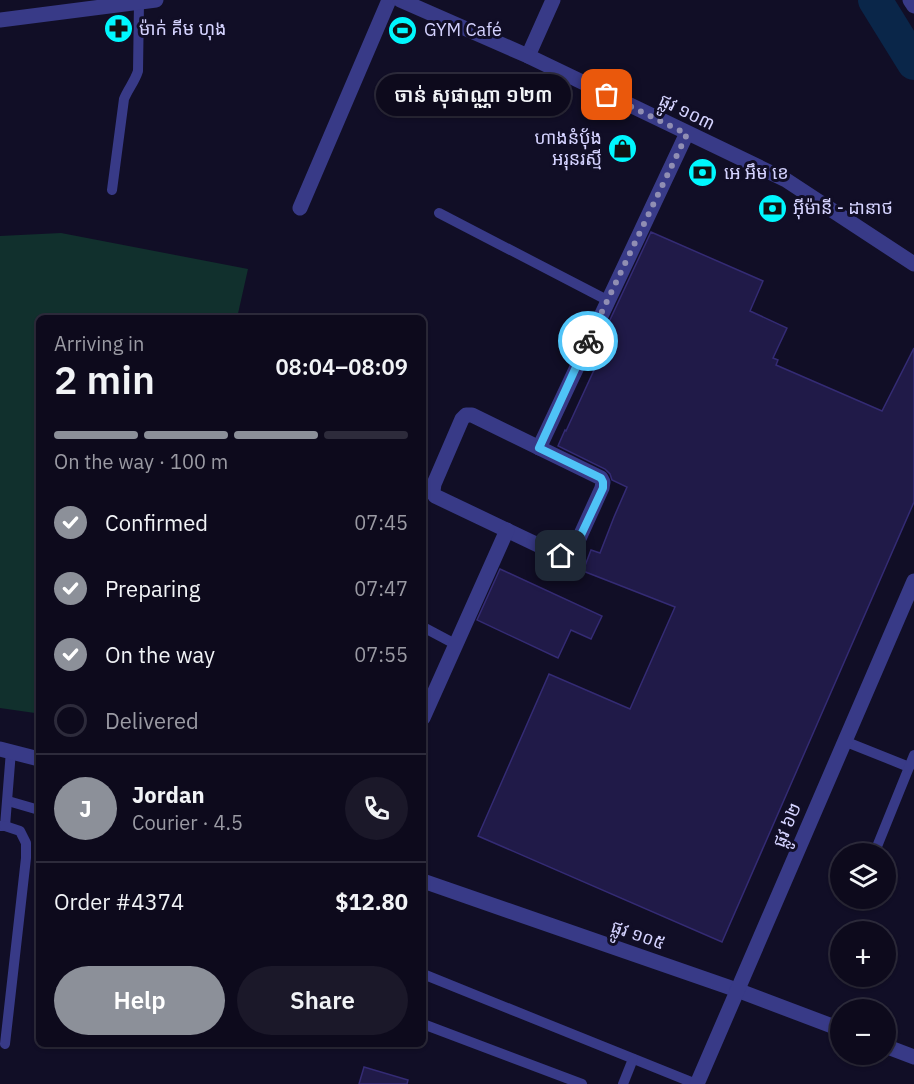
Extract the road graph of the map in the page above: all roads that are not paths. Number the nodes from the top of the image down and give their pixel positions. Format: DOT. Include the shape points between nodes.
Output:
graph roads {
  1 [pos="156,0"];
  2 [pos="389,0"];
  3 [pos="400,0"];
  4 [pos="553,0"];
  5 [pos="911,0"];
  6 [pos="139,2"];
  7 [pos="914,6"];
  8 [pos="0,20"];
  9 [pos="528,56"];
  10 [pos="687,134"];
  11 [pos="112,190"];
  12 [pos="300,208"];
  13 [pos="439,213"];
  14 [pos="914,264"];
  15 [pos="607,300"];
  16 [pos="539,448"];
  17 [pos="507,530"];
  18 [pos="914,581"];
  19 [pos="426,629"];
  20 [pos="455,644"];
  21 [pos="426,711"];
  22 [pos="844,741"];
  23 [pos="6,750"];
  24 [pos="914,755"];
  25 [pos="36,758"];
  26 [pos="909,767"];
  27 [pos="8,801"];
  28 [pos="36,809"];
  29 [pos="3,826"];
  30 [pos="878,843"];
  31 [pos="426,882"];
  32 [pos="426,975"];
  33 [pos="737,990"];
  34 [pos="426,1025"];
  35 [pos="830,1025"];
  36 [pos="5,1044"];
  37 [pos="896,1050"];
  38 [pos="914,1057"];
  39 [pos="633,1059"];
  40 [pos="582,1084"];
  41 [pos="623,1084"];
  42 [pos="697,1084"];
  1 -- 6 [label="street"];
  2 -- 12 [label="street"];
  3 -- 9 [label="street, ផ្លូវ ១០៣"];
  4 -- 9 [label="street"];
  5 -- 7 [label="street"];
  6 -- 8 [label="street"];
  6 -- 11 [label="lane" via="138,71 124,99"];
  9 -- 10 [label="street, ផ្លូវ ១០៣"];
  10 -- 14 [label="street, ផ្លូវ ១០៣" via="786,180"];
  10 -- 15 [label="street"];
  13 -- 15 [label="lane"];
  15 -- 16 [label="street"];
  16 -- 17 [label="street" via="601,478 603,488 567,558"];
  16 -- 17 [label="street" via="466,415 434,484 435,496"];
  17 -- 20 [label="street"];
  18 -- 22 [label="street, ផ្លូវ ៦២"];
  19 -- 20 [label="lane"];
  20 -- 21 [label="street"];
  22 -- 26 [label="lane"];
  22 -- 33 [label="street, ផ្លូវ ៦២"];
  23 -- 25 [label="street"];
  23 -- 27 [label="lane"];
  24 -- 26 [label="lane"];
  26 -- 30 [label="lane"];
  27 -- 28 [label="lane"];
  27 -- 29 [label="lane"];
  29 -- 36 [label="lane" via="20,831 26,843"];
  31 -- 33 [label="street, ផ្លូវ ១០៥"];
  32 -- 39 [label="lane"];
  33 -- 35 [label="street, ផ្លូវ ១០៥"];
  33 -- 42 [label="street, ផ្លូវ ៦២"];
  34 -- 40 [label="lane"];
  37 -- 38 [label="street"];
  39 -- 41 [label="lane"];
  39 -- 42 [label="lane"];
}
